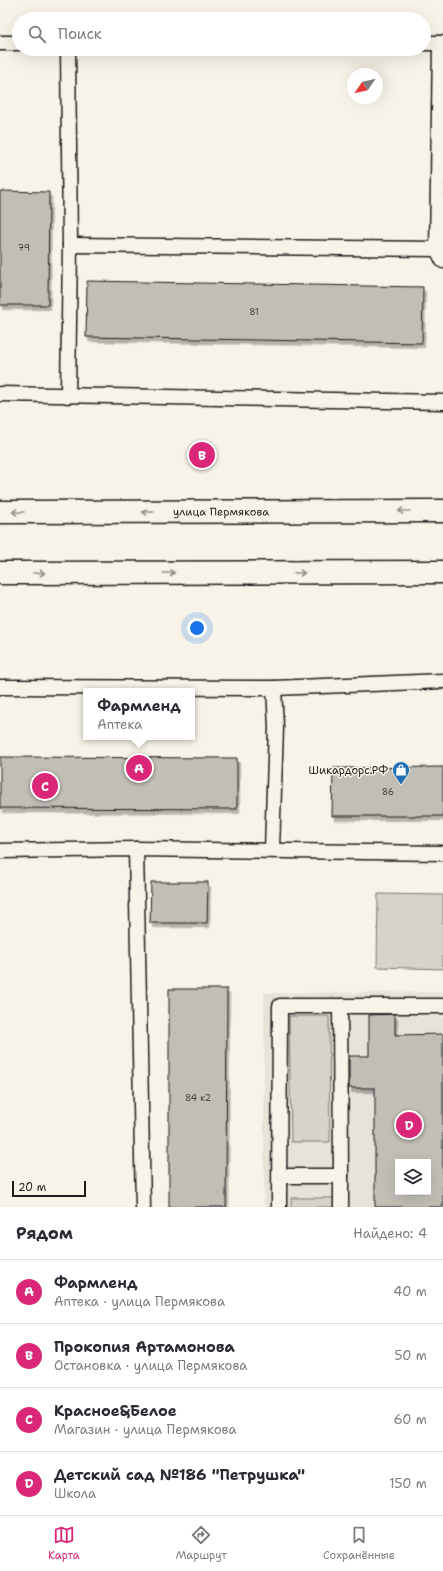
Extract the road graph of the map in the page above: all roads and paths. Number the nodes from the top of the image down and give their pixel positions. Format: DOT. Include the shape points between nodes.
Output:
graph roads {
  1 [pos="0,43"];
  2 [pos="12,43"];
  3 [pos="431,43"];
  4 [pos="442,43"];
  5 [pos="68,56"];
  6 [pos="441,165"];
  7 [pos="70,245"];
  8 [pos="440,255"];
  9 [pos="0,394"];
  10 [pos="68,396"];
  11 [pos="443,402"];
  12 [pos="443,511"];
  13 [pos="0,512"];
  14 [pos="443,572"];
  15 [pos="0,573"];
  16 [pos="443,682"];
  17 [pos="0,687"];
  18 [pos="274,688"];
  19 [pos="136,849"];
  20 [pos="272,850"];
  21 [pos="0,851"];
  22 [pos="443,853"];
  23 [pos="340,1006"];
  24 [pos="443,1006"];
  25 [pos="280,1176"];
  26 [pos="341,1176"];
  27 [pos="143,1207"];
  28 [pos="279,1207"];
  29 [pos="341,1207"];
  1 -- 2 [label="lane"];
  3 -- 4 [label="lane"];
  4 -- 6 [label="lane"];
  5 -- 7 [label="lane"];
  6 -- 8 [label="lane"];
  7 -- 8 [label="lane"];
  7 -- 10 [label="lane"];
  9 -- 10 [label="lane"];
  10 -- 11 [label="lane"];
  12 -- 13 [label="main road, улица Пермякова, one-way"];
  15 -- 14 [label="main road, one-way"];
  16 -- 18 [label="lane"];
  17 -- 18 [label="lane"];
  18 -- 20 [label="lane" via="276,727"];
  19 -- 20 [label="lane"];
  19 -- 21 [label="lane"];
  19 -- 27 [label="lane"];
  20 -- 22 [label="lane"];
  23 -- 24 [label="lane"];
  23 -- 25 [label="lane" via="280,1006"];
  23 -- 26 [label="lane"];
  25 -- 26 [label="lane"];
  25 -- 28 [label="lane"];
  26 -- 29 [label="lane"];
}
